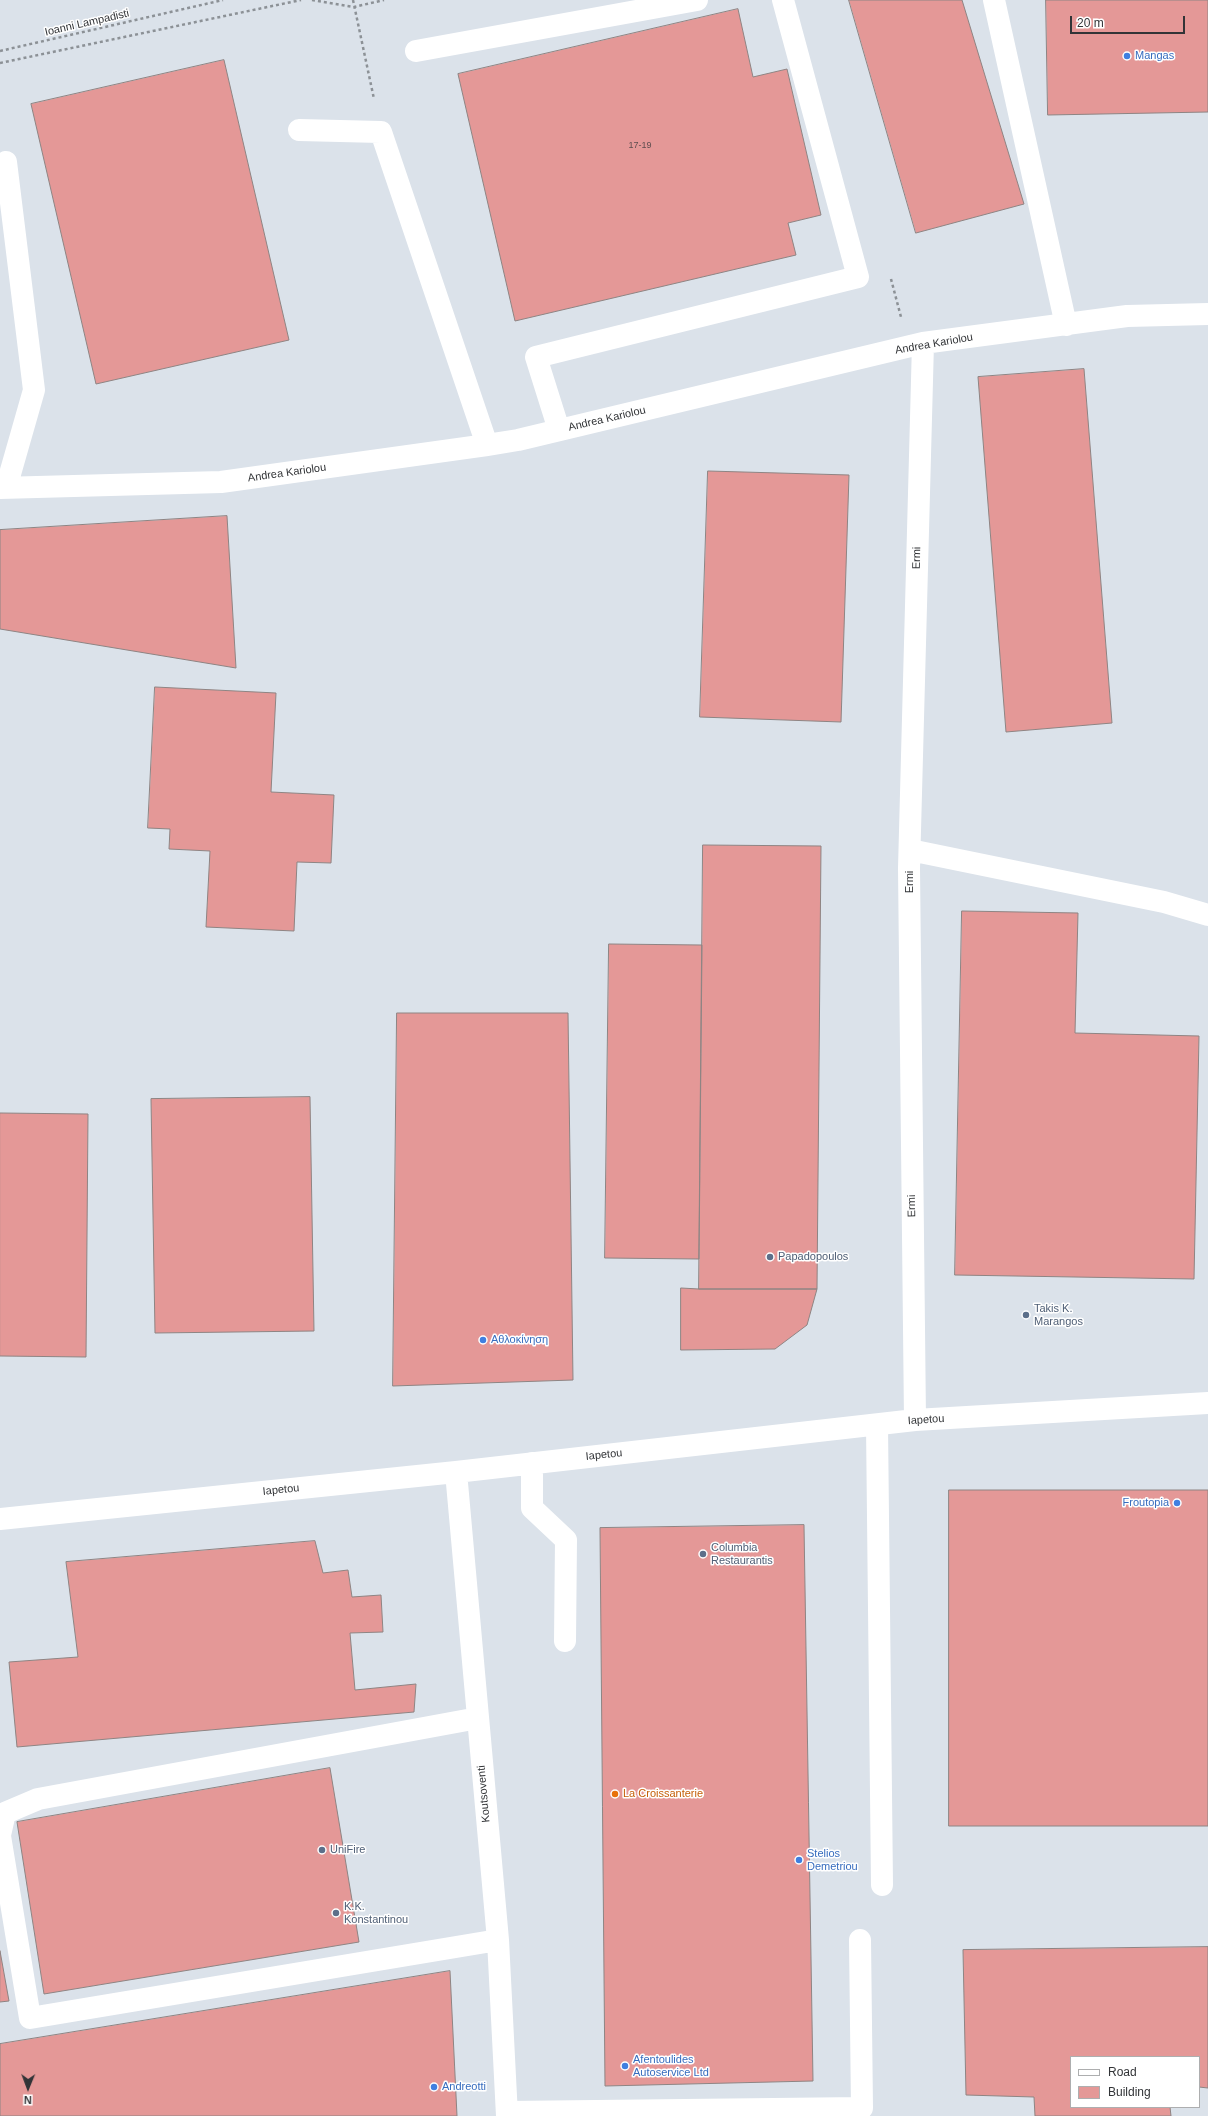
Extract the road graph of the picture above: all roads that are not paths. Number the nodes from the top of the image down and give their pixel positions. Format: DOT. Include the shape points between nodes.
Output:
graph roads {
  1 [pos="697,0"];
  2 [pos="783,0"];
  3 [pos="994,0"];
  4 [pos="416,51"];
  5 [pos="299,130"];
  6 [pos="6,162"];
  7 [pos="1208,314"];
  8 [pos="1066,325"];
  9 [pos="923,343"];
  10 [pos="559,430"];
  11 [pos="487,445"];
  12 [pos="3,488"];
  13 [pos="910,850"];
  14 [pos="1208,915"];
  15 [pos="1208,1403"];
  16 [pos="915,1420"];
  17 [pos="877,1425"];
  18 [pos="532,1463"];
  19 [pos="456,1472"];
  20 [pos="0,1519"];
  21 [pos="565,1641"];
  22 [pos="478,1718"];
  23 [pos="0,1835"];
  24 [pos="882,1885"];
  25 [pos="498,1940"];
  26 [pos="860,1940"];
  27 [pos="507,2114"];
  1 -- 4 [label="street"];
  2 -- 10 [label="street" via="858,278 536,357"];
  3 -- 8 [label="street"];
  5 -- 11 [label="street" via="381,132"];
  6 -- 12 [label="street" via="34,390"];
  7 -- 8 [label="street, Andrea Kariolou" via="1127,316"];
  8 -- 9 [label="street, Andrea Kariolou"];
  9 -- 10 [label="street, Andrea Kariolou"];
  9 -- 13 [label="street, Ermi"];
  10 -- 11 [label="street, Andrea Kariolou"];
  11 -- 12 [label="street, Andrea Kariolou" via="221,482"];
  13 -- 14 [label="street" via="1164,902"];
  13 -- 16 [label="street, Ermi"];
  15 -- 16 [label="street, Iapetou"];
  16 -- 17 [label="street, Iapetou"];
  17 -- 18 [label="street, Iapetou"];
  17 -- 24 [label="street"];
  18 -- 19 [label="street, Iapetou"];
  18 -- 21 [label="street" via="532,1508 566,1540"];
  19 -- 20 [label="street, Iapetou"];
  19 -- 22 [label="street, Koutsoventi"];
  22 -- 23 [label="street" via="38,1799 5,1813"];
  22 -- 25 [label="street, Koutsoventi"];
  23 -- 25 [label="street" via="30,2018"];
  25 -- 27 [label="street, Koutsoventi"];
  26 -- 27 [label="street" via="862,2108"];
}
